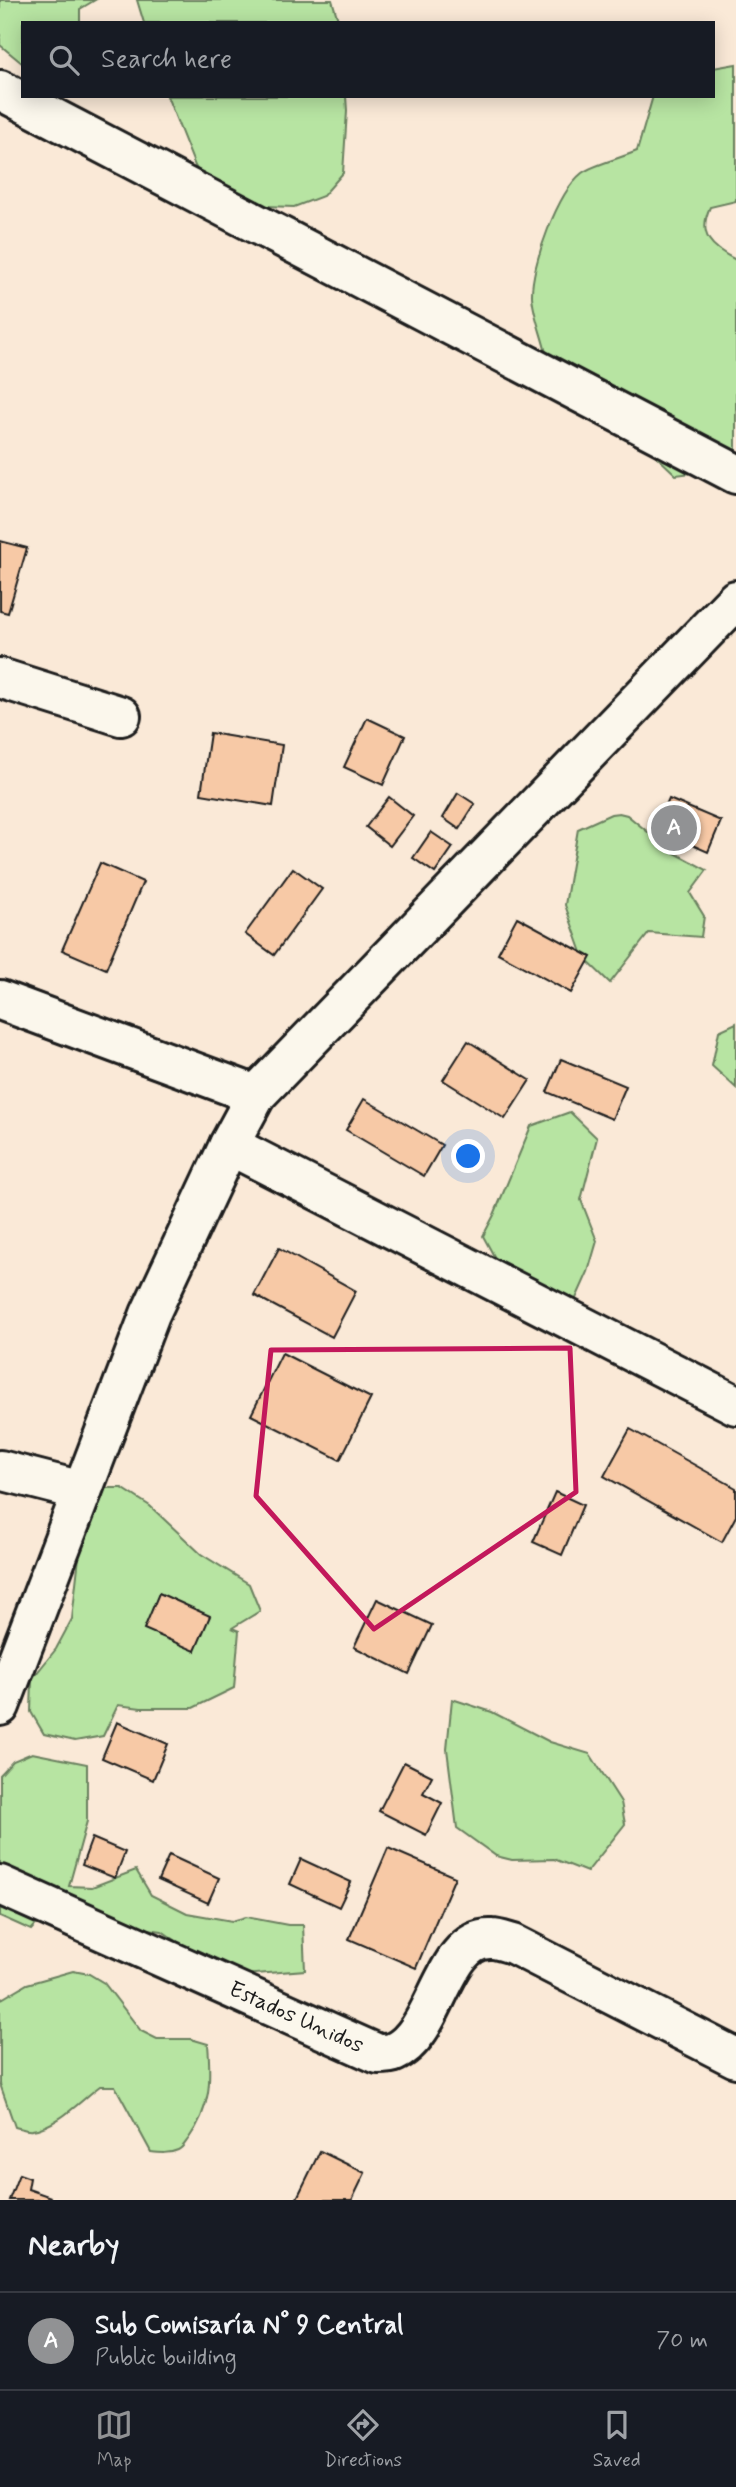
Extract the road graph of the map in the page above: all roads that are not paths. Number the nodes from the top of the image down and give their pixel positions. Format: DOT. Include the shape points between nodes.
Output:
graph roads {
  1 [pos="0,90"];
  2 [pos="736,474"];
  3 [pos="736,600"];
  4 [pos="0,678"];
  5 [pos="121,716"];
  6 [pos="0,1000"];
  7 [pos="256,1095"];
  8 [pos="229,1145"];
  9 [pos="736,1405"];
  10 [pos="0,1470"];
  11 [pos="82,1491"];
  12 [pos="0,1706"];
  13 [pos="0,1885"];
  14 [pos="736,2058"];
  1 -- 2 [label="street"];
  3 -- 7 [label="street"];
  4 -- 5 [label="street"];
  6 -- 7 [label="street"];
  7 -- 8 [label="street"];
  8 -- 9 [label="street"];
  8 -- 11 [label="street" via="150,1314"];
  10 -- 11 [label="street"];
  11 -- 12 [label="street"];
  13 -- 14 [label="street, Estados Unidos" via="379,2054 393,2053 418,2034 465,1948 492,1938 513,1944"];
}
